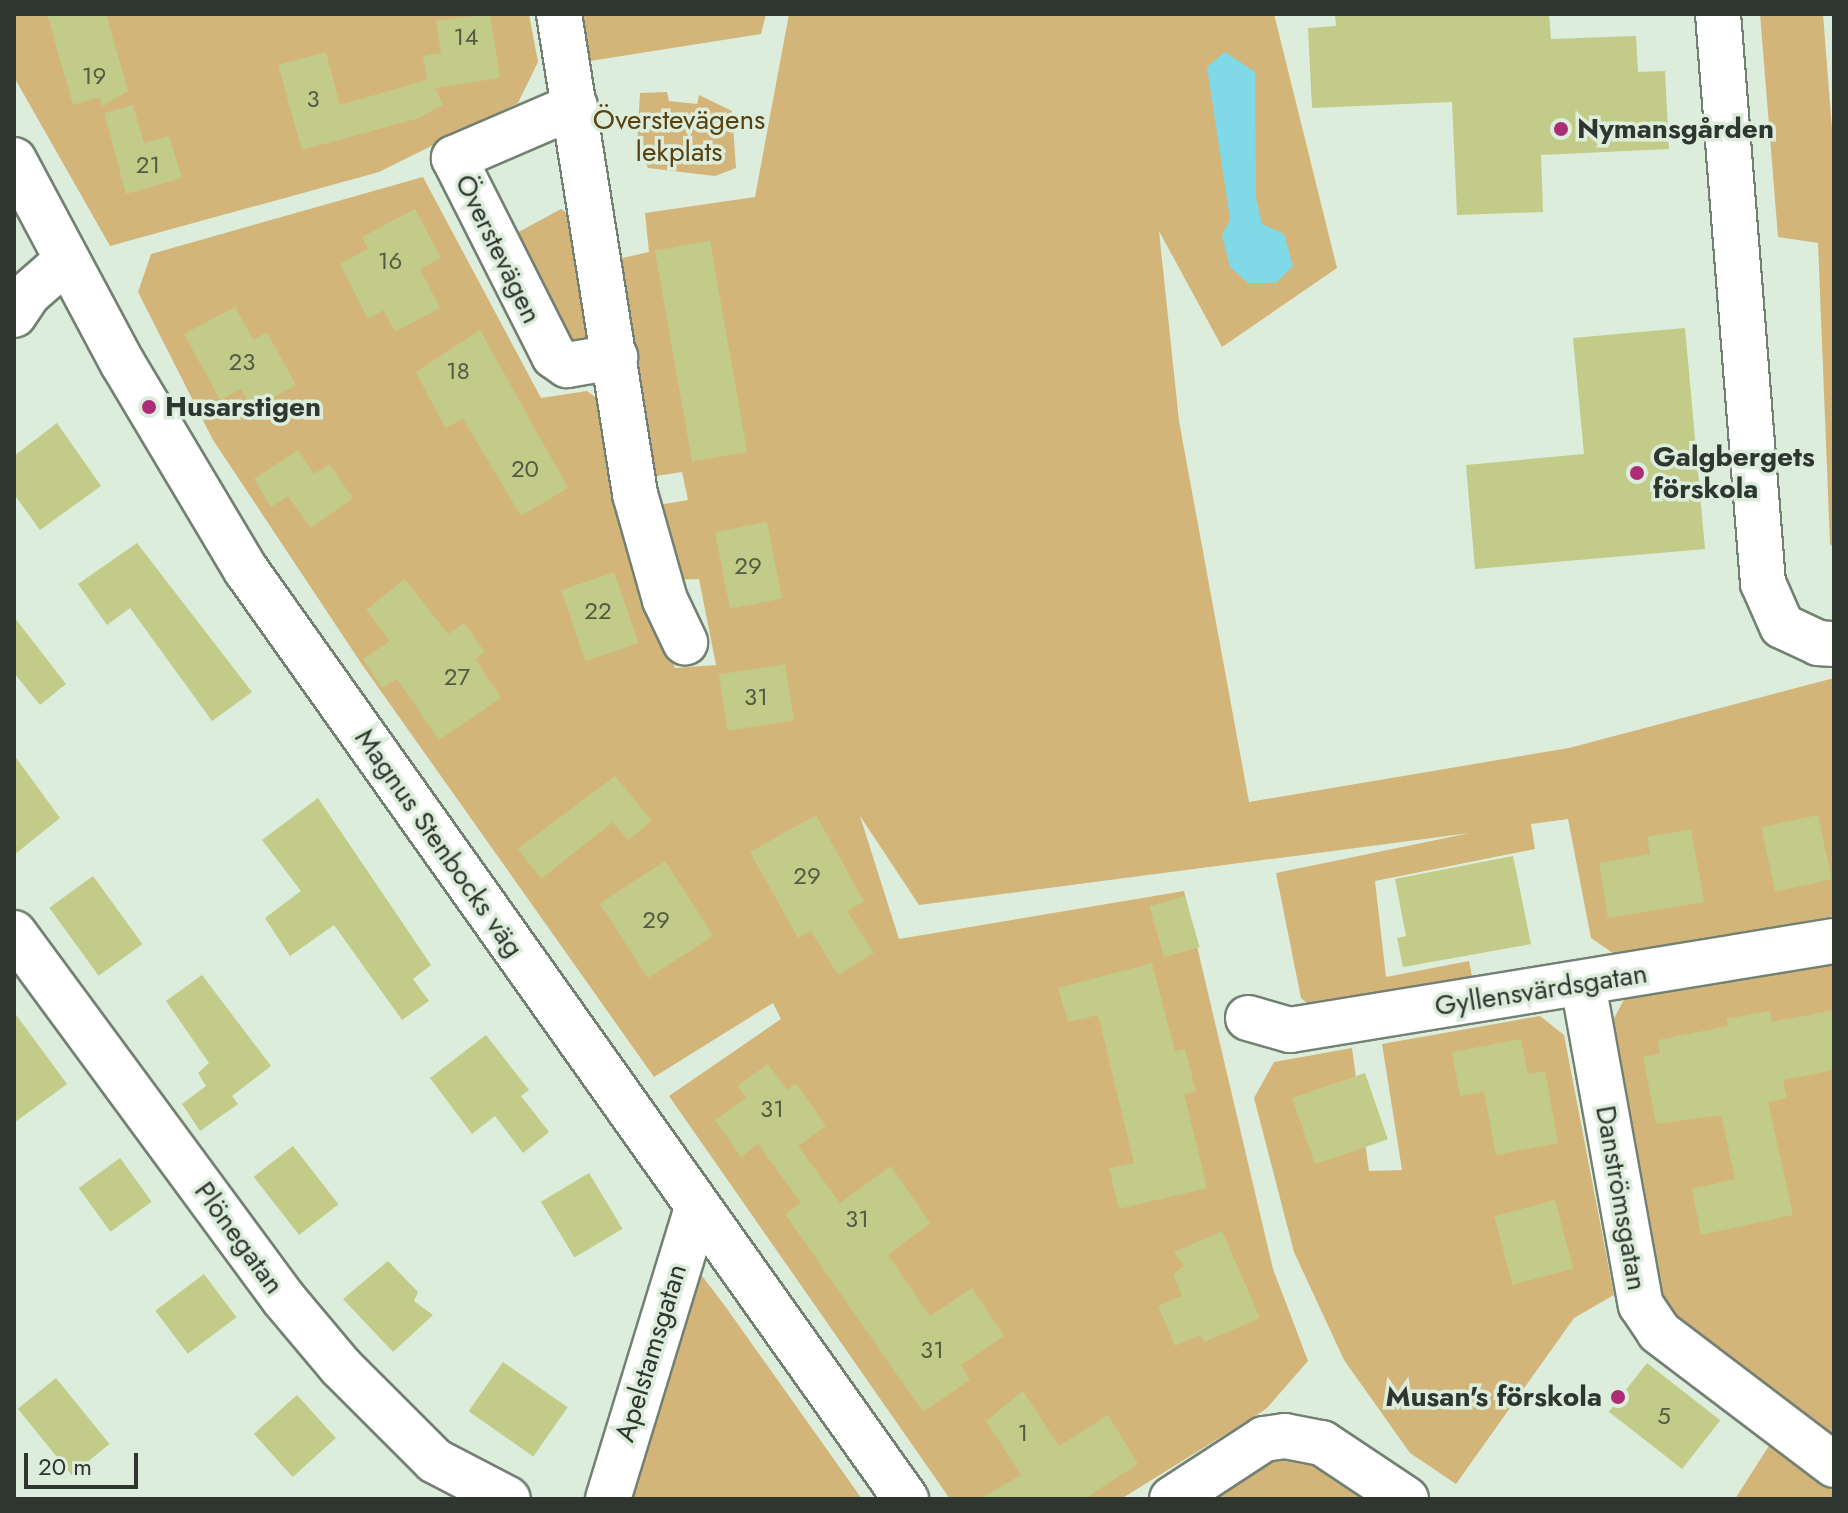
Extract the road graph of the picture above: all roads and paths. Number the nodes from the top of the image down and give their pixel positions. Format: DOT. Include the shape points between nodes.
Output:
graph roads {
  1 [pos="559,14"];
  2 [pos="1718,14"];
  3 [pos="575,106"];
  4 [pos="14,160"];
  5 [pos="66,261"];
  6 [pos="14,315"];
  7 [pos="615,357"];
  8 [pos="685,642"];
  9 [pos="1834,644"];
  10 [pos="14,933"];
  11 [pos="1834,941"];
  12 [pos="1583,984"];
  13 [pos="1248,1018"];
  14 [pos="697,1207"];
  15 [pos="1834,1465"];
  16 [pos="508,1499"];
  17 [pos="608,1499"];
  18 [pos="906,1499"];
  19 [pos="1172,1499"];
  20 [pos="1406,1499"];
  1 -- 3 [label="street"];
  2 -- 9 [label="street" via="1763,583 1782,626 1818,643"];
  3 -- 7 [label="street"];
  3 -- 7 [label="street, Överstevägen" via="454,158 554,356 567,365"];
  4 -- 5 [label="street, Magnus Stenbocks väg"];
  5 -- 6 [label="street" via="28,294"];
  5 -- 14 [label="street, Magnus Stenbocks väg" via="246,570"];
  7 -- 8 [label="street" via="641,521 665,600"];
  10 -- 16 [label="street, Plönegatan" via="283,1298 341,1367 435,1461"];
  11 -- 12 [label="street, Gyllensvärdsgatan"];
  12 -- 13 [label="street, Gyllensvärdsgatan" via="1290,1030"];
  12 -- 15 [label="street, Danströmsgatan" via="1641,1305 1659,1332"];
  14 -- 17 [label="street, Apelstamsgatan"];
  14 -- 18 [label="street, Magnus Stenbocks väg"];
  19 -- 20 [label="street" via="1264,1439 1285,1436 1322,1443"];
}
